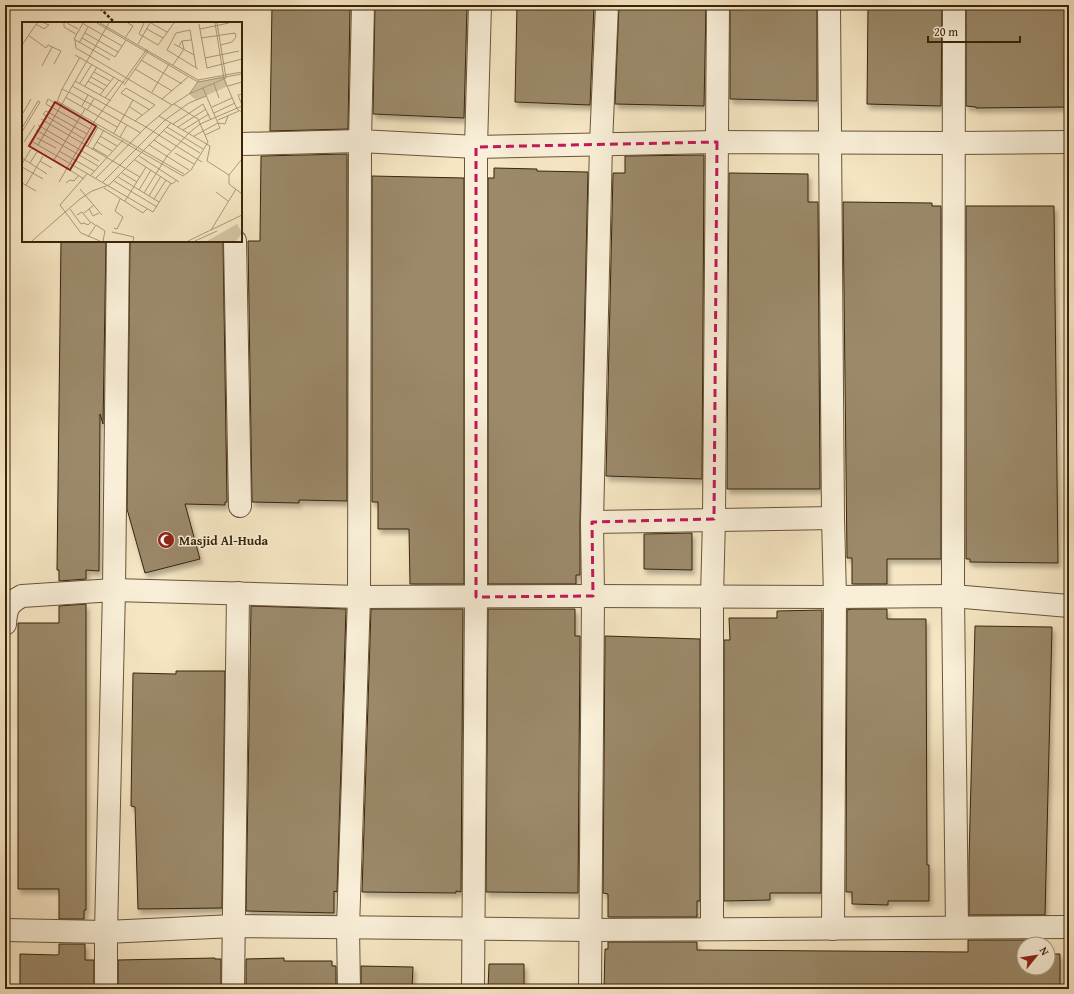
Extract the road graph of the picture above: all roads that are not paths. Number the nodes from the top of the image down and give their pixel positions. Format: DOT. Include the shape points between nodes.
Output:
graph roads {
  1 [pos="364,5"];
  2 [pos="480,5"];
  3 [pos="607,5"];
  4 [pos="718,5"];
  5 [pos="829,5"];
  6 [pos="954,5"];
  7 [pos="360,141"];
  8 [pos="717,142"];
  9 [pos="830,142"];
  10 [pos="1069,142"];
  11 [pos="953,143"];
  12 [pos="242,144"];
  13 [pos="601,144"];
  14 [pos="476,147"];
  15 [pos="118,242"];
  16 [pos="236,242"];
  17 [pos="240,506"];
  18 [pos="833,518"];
  19 [pos="714,519"];
  20 [pos="592,522"];
  21 [pos="114,590"];
  22 [pos="238,594"];
  23 [pos="593,596"];
  24 [pos="953,596"];
  25 [pos="358,597"];
  26 [pos="476,597"];
  27 [pos="712,597"];
  28 [pos="835,597"];
  29 [pos="1069,606"];
  30 [pos="5,614"];
  31 [pos="5,624"];
  32 [pos="234,926"];
  33 [pos="957,927"];
  34 [pos="348,928"];
  35 [pos="1069,928"];
  36 [pos="473,929"];
  37 [pos="712,929"];
  38 [pos="833,929"];
  39 [pos="5,930"];
  40 [pos="590,930"];
  41 [pos="106,932"];
  42 [pos="106,989"];
  43 [pos="233,989"];
  44 [pos="349,989"];
  45 [pos="472,989"];
  46 [pos="590,989"];
  1 -- 7 [label="street"];
  2 -- 14 [label="street"];
  3 -- 13 [label="street"];
  4 -- 8 [label="street"];
  5 -- 9 [label="street"];
  6 -- 11 [label="street"];
  7 -- 12 [label="street"];
  7 -- 14 [label="street"];
  7 -- 25 [label="street"];
  8 -- 9 [label="street"];
  8 -- 13 [label="street"];
  8 -- 19 [label="street"];
  9 -- 11 [label="street"];
  9 -- 18 [label="street"];
  10 -- 11 [label="street"];
  11 -- 24 [label="street"];
  13 -- 14 [label="street"];
  13 -- 20 [label="street"];
  14 -- 26 [label="street"];
  15 -- 21 [label="street"];
  16 -- 17 [label="street"];
  18 -- 19 [label="street"];
  18 -- 28 [label="street"];
  19 -- 20 [label="street"];
  19 -- 27 [label="street"];
  20 -- 23 [label="street"];
  21 -- 22 [label="street"];
  21 -- 30 [label="street" via="22,596 11,602"];
  21 -- 41 [label="street"];
  22 -- 25 [label="street"];
  22 -- 32 [label="street"];
  23 -- 26 [label="street"];
  23 -- 27 [label="street"];
  23 -- 40 [label="street"];
  24 -- 28 [label="street"];
  24 -- 29 [label="street"];
  24 -- 33 [label="street"];
  25 -- 26 [label="street"];
  25 -- 34 [label="street"];
  26 -- 36 [label="street"];
  27 -- 28 [label="street"];
  27 -- 37 [label="street"];
  28 -- 38 [label="street"];
  30 -- 31 [label="street"];
  32 -- 34 [label="street"];
  32 -- 41 [label="street"];
  32 -- 43 [label="street"];
  33 -- 35 [label="street"];
  33 -- 38 [label="street"];
  34 -- 36 [label="street"];
  34 -- 44 [label="street"];
  36 -- 40 [label="street"];
  36 -- 45 [label="street"];
  37 -- 38 [label="street"];
  37 -- 40 [label="street"];
  39 -- 41 [label="street"];
  40 -- 46 [label="street"];
  41 -- 42 [label="street"];
}
